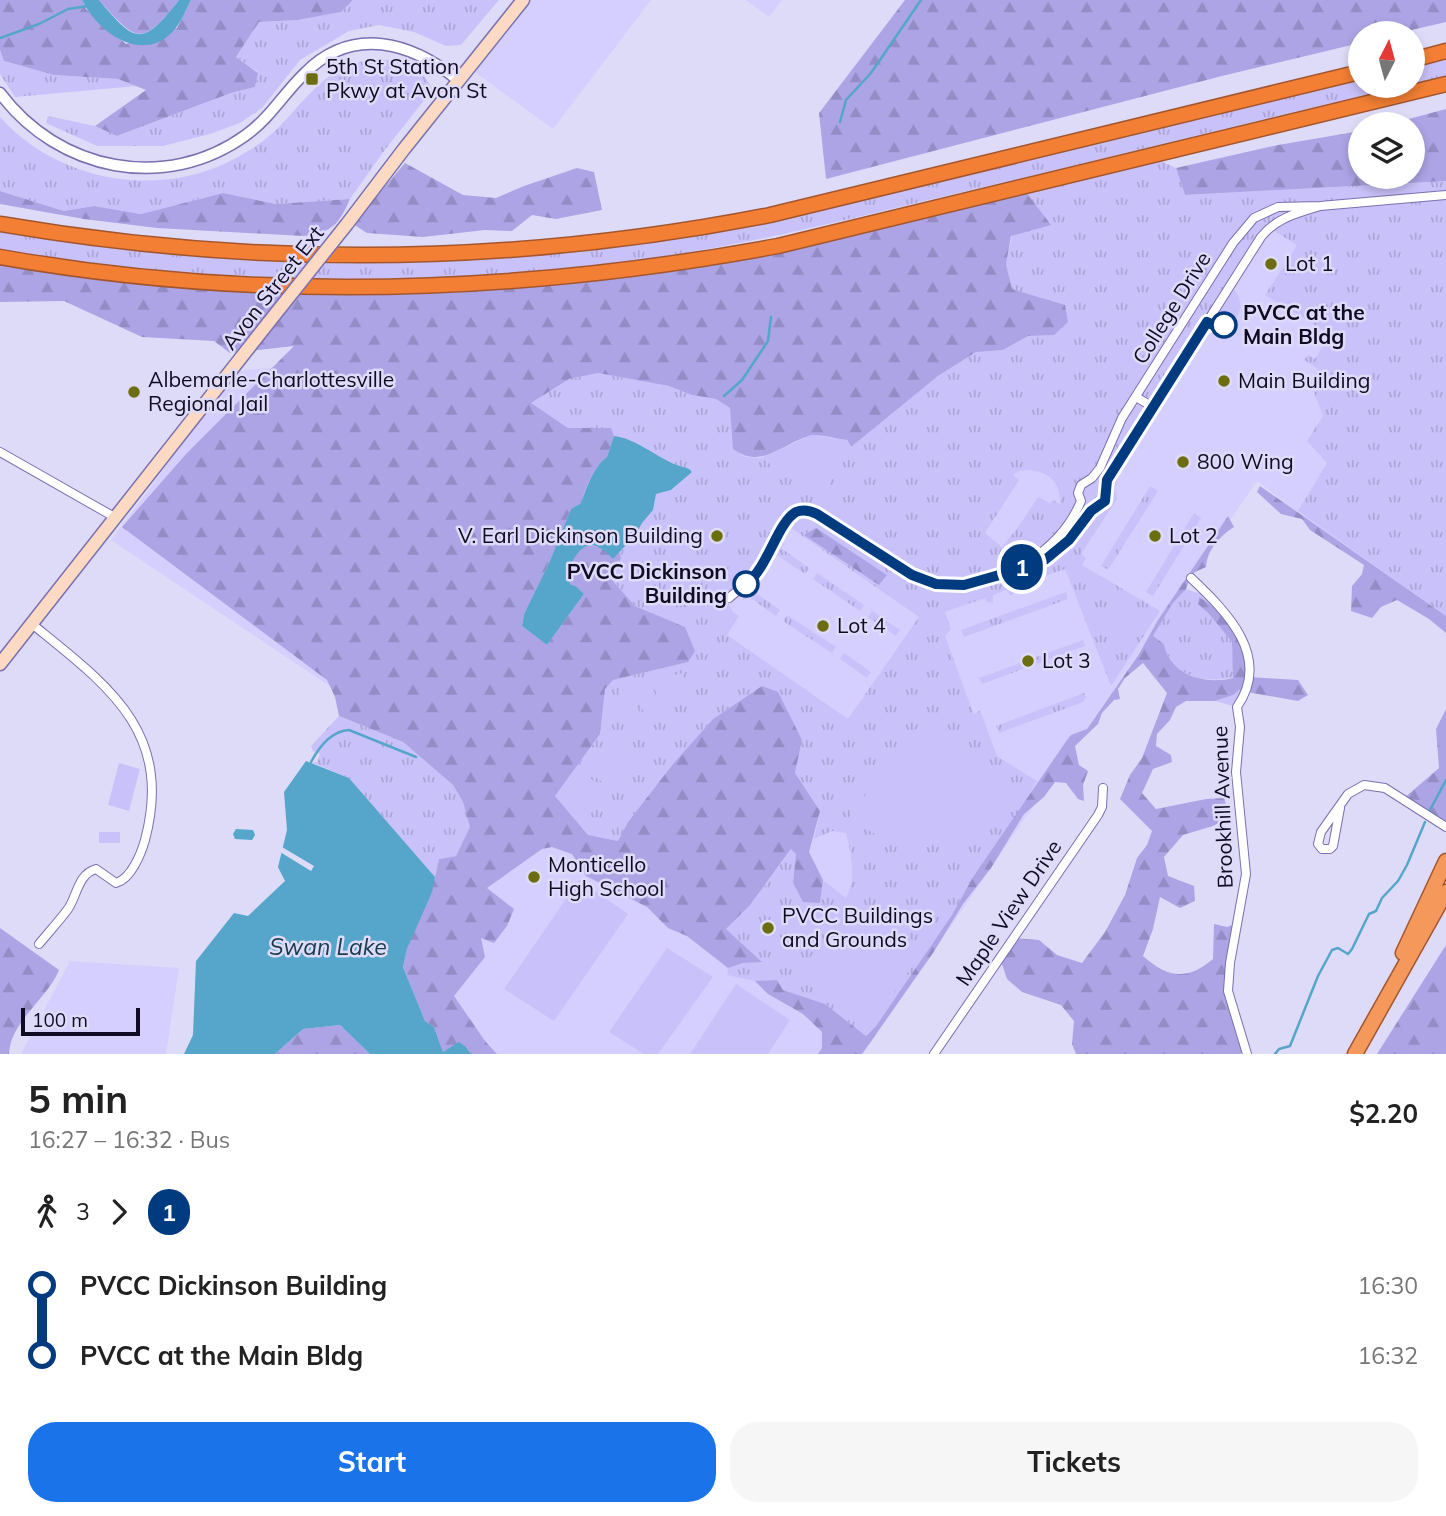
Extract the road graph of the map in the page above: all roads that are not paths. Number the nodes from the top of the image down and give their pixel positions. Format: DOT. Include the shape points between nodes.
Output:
graph roads {
  1 [pos="523,0"];
  2 [pos="1446,51"];
  3 [pos="1425,57"];
  4 [pos="1348,75"];
  5 [pos="458,80"];
  6 [pos="1446,84"];
  7 [pos="1425,89"];
  8 [pos="1446,92"];
  9 [pos="0,93"];
  10 [pos="1425,93"];
  11 [pos="1390,98"];
  12 [pos="1446,195"];
  13 [pos="1320,206"];
  14 [pos="0,224"];
  15 [pos="0,257"];
  16 [pos="1136,397"];
  17 [pos="1153,407"];
  18 [pos="0,452"];
  19 [pos="1092,478"];
  20 [pos="1106,486"];
  21 [pos="1081,501"];
  22 [pos="1096,508"];
  23 [pos="116,518"];
  24 [pos="1023,567"];
  25 [pos="1191,578"];
  26 [pos="729,597"];
  27 [pos="32,624"];
  28 [pos="0,664"];
  29 [pos="1103,788"];
  30 [pos="1340,808"];
  31 [pos="1446,827"];
  32 [pos="1446,860"];
  33 [pos="1446,892"];
  34 [pos="39,944"];
  35 [pos="1374,1019"];
  36 [pos="934,1054"];
  37 [pos="1247,1054"];
  38 [pos="1355,1054"];
  1 -- 5 [label="main road, Avon Street Ext"];
  2 -- 3 [label="highway"];
  4 -- 14 [label="highway" via="825,202 596,242 440,255 259,253 114,242"];
  5 -- 9 [label="street" via="412,50 358,44 314,64 269,115 234,143 191,162 149,168 117,167 71,152 41,135"];
  5 -- 23 [label="main road, Avon Street Ext, bridge"];
  6 -- 7 [label="highway"];
  8 -- 10 [label="highway"];
  11 -- 15 [label="highway" via="796,242 585,276 459,286 338,288 203,283"];
  12 -- 13 [label="street, College Drive"];
  13 -- 16 [label="street, College Drive" via="1278,207 1258,215 1244,228"];
  13 -- 17 [label="street, College Drive" via="1283,219 1265,232"];
  16 -- 17 [label="street"];
  16 -- 19 [label="street, College Drive"];
  17 -- 20 [label="street, College Drive"];
  18 -- 23 [label="street"];
  19 -- 20 [label="street"];
  19 -- 21 [label="street, College Drive" via="1081,485"];
  20 -- 22 [label="street, College Drive" via="1107,498"];
  21 -- 22 [label="street"];
  21 -- 24 [label="street, College Drive" via="1061,536"];
  22 -- 24 [label="street, College Drive" via="1059,549 1035,565"];
  23 -- 27 [label="main road, Avon Street Ext"];
  24 -- 26 [label="street, College Drive" via="964,585 926,581 817,514 799,511 760,570"];
  25 -- 37 [label="street, Brookhill Avenue" via="1238,630 1249,663 1247,692 1237,707 1236,772 1245,888 1228,978 1230,1005"];
  27 -- 28 [label="main road, Avon Street Ext"];
  27 -- 34 [label="street" via="108,688 130,714 143,743 150,790 144,844 123,881 116,883 96,869 90,871 76,888 69,908"];
  29 -- 36 [label="street, Maple View Drive" via="1098,815"];
  30 -- 30 [label="street" via="1321,832 1318,844 1322,849 1333,846"];
  30 -- 31 [label="street" via="1353,789 1378,785"];
  32 -- 35 [label="highway"];
  33 -- 35 [label="highway"];
  35 -- 38 [label="highway"];
}
